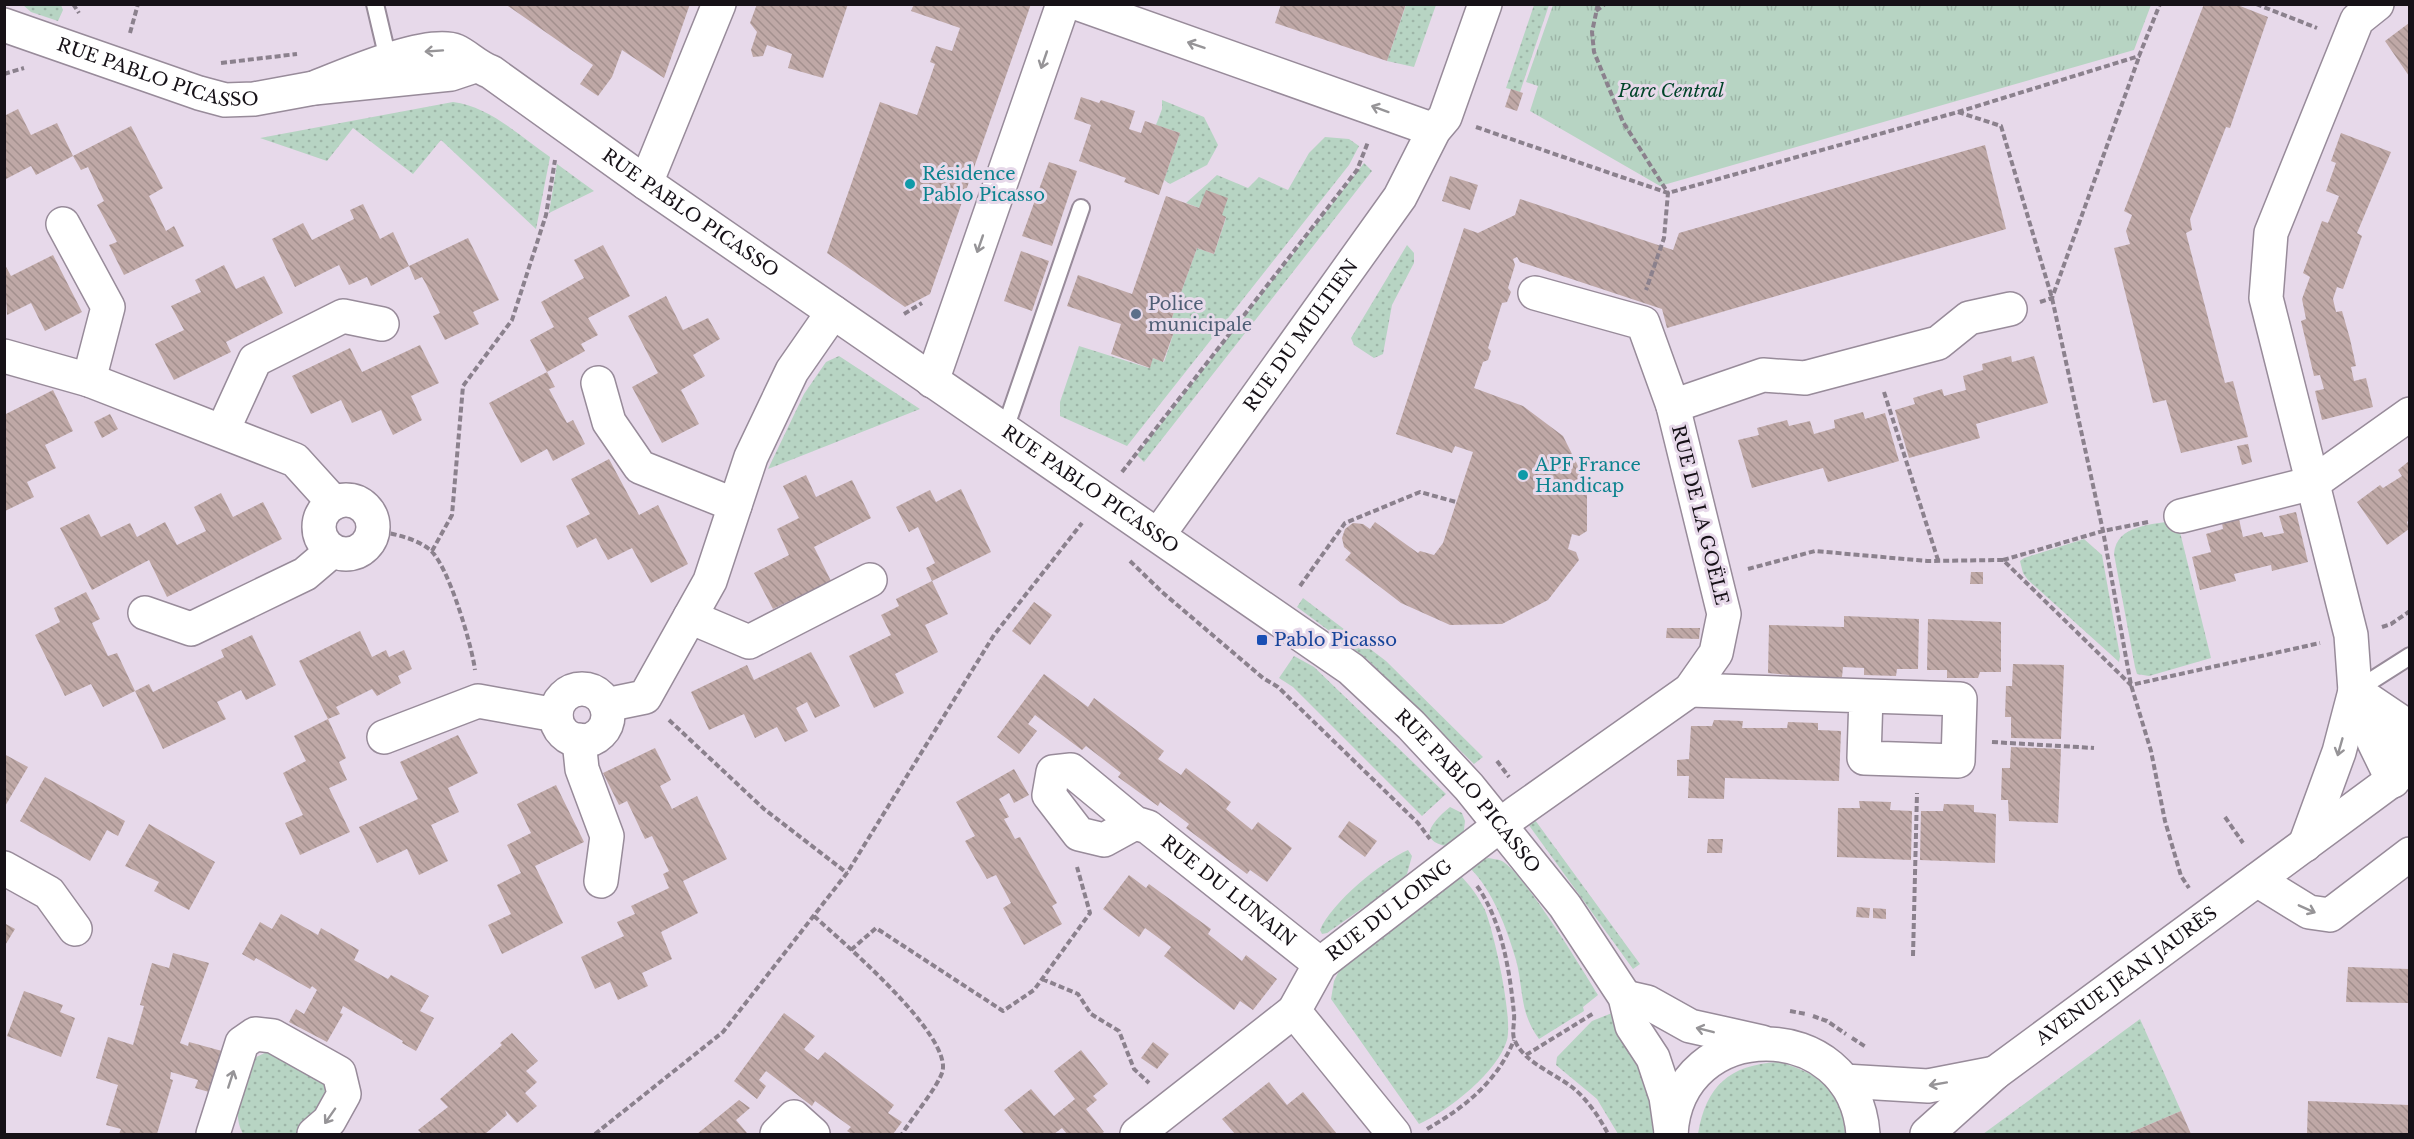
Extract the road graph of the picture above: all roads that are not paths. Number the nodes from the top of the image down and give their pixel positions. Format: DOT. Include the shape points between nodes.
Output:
graph roads {
  1 [pos="375,4"];
  2 [pos="719,4"];
  3 [pos="1063,4"];
  4 [pos="1079,4"];
  5 [pos="1485,4"];
  6 [pos="2377,4"];
  7 [pos="4,25"];
  8 [pos="388,59"];
  9 [pos="475,66"];
  10 [pos="314,88"];
  11 [pos="1434,130"];
  12 [pos="646,183"];
  13 [pos="1081,208"];
  14 [pos="63,224"];
  15 [pos="1535,293"];
  16 [pos="2010,309"];
  17 [pos="833,312"];
  18 [pos="382,324"];
  19 [pos="4,356"];
  20 [pos="89,380"];
  21 [pos="932,381"];
  22 [pos="598,383"];
  23 [pos="1673,406"];
  24 [pos="2409,414"];
  25 [pos="223,429"];
  26 [pos="1005,429"];
  27 [pos="2313,483"];
  28 [pos="334,503"];
  29 [pos="735,506"];
  30 [pos="2181,516"];
  31 [pos="1159,534"];
  32 [pos="332,551"];
  33 [pos="870,580"];
  34 [pos="145,613"];
  35 [pos="690,617"];
  36 [pos="2409,656"];
  37 [pos="1690,690"];
  38 [pos="2355,691"];
  39 [pos="1866,696"];
  40 [pos="606,705"];
  41 [pos="556,715"];
  42 [pos="384,737"];
  43 [pos="579,740"];
  44 [pos="2409,749"];
  45 [pos="2401,774"];
  46 [pos="1135,823"];
  47 [pos="1502,826"];
  48 [pos="2306,845"];
  49 [pos="2409,854"];
  50 [pos="4,868"];
  51 [pos="2257,880"];
  52 [pos="601,881"];
  53 [pos="75,929"];
  54 [pos="1320,964"];
  55 [pos="1611,1004"];
  56 [pos="1293,1011"];
  57 [pos="1762,1042"];
  58 [pos="1995,1073"];
  59 [pos="1844,1081"];
  60 [pos="1405,1133"];
  61 [pos="1671,1133"];
  62 [pos="213,1134"];
  63 [pos="314,1134"];
  64 [pos="777,1134"];
  65 [pos="813,1134"];
  66 [pos="1137,1134"];
  67 [pos="1863,1134"];
  68 [pos="1927,1134"];
  1 -- 8 [label="lane"];
  2 -- 12 [label="street"];
  3 -- 21 [label="street, one-way"];
  11 -- 4 [label="street, one-way"];
  5 -- 11 [label="street, RUE DU MULTIEN" via="1445,117"];
  6 -- 27 [label="street" via="2357,20 2271,233 2266,298"];
  7 -- 10 [label="street, RUE PABLO PICASSO" via="225,100"];
  9 -- 8 [label="street, RUE PABLO PICASSO, one-way" via="455,50 432,50"];
  8 -- 10 [label="street, RUE PABLO PICASSO"];
  9 -- 10 [label="street, RUE PABLO PICASSO" via="451,74"];
  9 -- 12 [label="street, RUE PABLO PICASSO" via="491,72"];
  11 -- 31 [label="street, RUE DU MULTIEN" via="1400,197"];
  12 -- 17 [label="street, RUE PABLO PICASSO"];
  13 -- 26 [label="lane"];
  14 -- 20 [label="street" via="108,307"];
  15 -- 23 [label="street, RUE DE LA GOËLE" via="1643,323"];
  16 -- 23 [label="street" via="1970,318 1938,343 1805,378 1763,375"];
  17 -- 21 [label="street, RUE PABLO PICASSO"];
  17 -- 29 [label="street" via="792,371 751,457"];
  18 -- 25 [label="street" via="343,316 255,360"];
  19 -- 20 [label="street"];
  20 -- 25 [label="street"];
  21 -- 26 [label="street, RUE PABLO PICASSO"];
  22 -- 29 [label="street" via="609,422 640,467"];
  23 -- 37 [label="street, RUE DE LA GOËLE" via="1724,614 1716,653"];
  24 -- 27 [label="street"];
  25 -- 28 [label="street" via="296,459"];
  26 -- 31 [label="street, RUE PABLO PICASSO"];
  27 -- 30 [label="street"];
  27 -- 38 [label="street" via="2351,635"];
  28 -- 32 [label="street" via="322,514 319,531"];
  28 -- 32 [label="street" via="348,500 361,505 370,516 373,530 361,550 347,554"];
  29 -- 35 [label="street" via="710,581"];
  31 -- 47 [label="street, RUE PABLO PICASSO" via="1351,669 1418,732"];
  32 -- 34 [label="street" via="305,574 191,629"];
  33 -- 35 [label="street" via="749,642"];
  35 -- 40 [label="street" via="645,697"];
  36 -- 38 [label="lane"];
  37 -- 39 [label="street"];
  37 -- 47 [label="street, RUE DE LA GOËLE"];
  38 -- 44 [label="street" via="2401,722"];
  38 -- 45 [label="street" via="2374,742"];
  38 -- 48 [label="street, one-way" via="2339,752"];
  39 -- 39 [label="street" via="1864,758 1958,761 1960,699"];
  40 -- 41 [label="street" via="594,692 576,689 561,698"];
  40 -- 43 [label="street" via="608,713 602,730 596,736"];
  41 -- 42 [label="street" via="478,701"];
  41 -- 43 [label="street" via="565,735"];
  43 -- 52 [label="street" via="582,770 607,836"];
  45 -- 48 [label="street, AVENUE JEAN JAURÈS"];
  46 -- 46 [label="street, RUE DU LUNAIN" via="1104,840 1079,834 1049,795 1053,771 1071,770"];
  46 -- 54 [label="street, RUE DU LUNAIN" via="1148,827"];
  47 -- 54 [label="street, RUE DU LOING"];
  47 -- 55 [label="street, RUE PABLO PICASSO" via="1565,906"];
  48 -- 51 [label="street, AVENUE JEAN JAURÈS"];
  51 -- 49 [label="street, one-way" via="2309,912 2330,915"];
  50 -- 53 [label="street" via="49,893"];
  51 -- 58 [label="street, AVENUE JEAN JAURÈS"];
  54 -- 56 [label="street, RUE DU LOING"];
  57 -- 55 [label="street, one-way" via="1690,1026 1647,1002"];
  55 -- 61 [label="street, RUE PABLO PICASSO" via="1632,1026 1656,1068 1666,1096"];
  56 -- 60 [label="street"];
  56 -- 66 [label="street, RUE DU LOING"];
  57 -- 59 [label="street" via="1793,1046 1822,1059"];
  57 -- 61 [label="street" via="1726,1052 1690,1080 1677,1105"];
  58 -- 59 [label="street, AVENUE JEAN JAURÈS, one-way" via="1928,1086"];
  58 -- 68 [label="street, AVENUE JEAN JAURÈS"];
  59 -- 67 [label="street" via="1857,1105"];
  62 -- 63 [label="street, one-way" via="242,1043 255,1034 273,1036 339,1073 344,1094 329,1121"];
  64 -- 65 [label="street" via="794,1117"];
}
